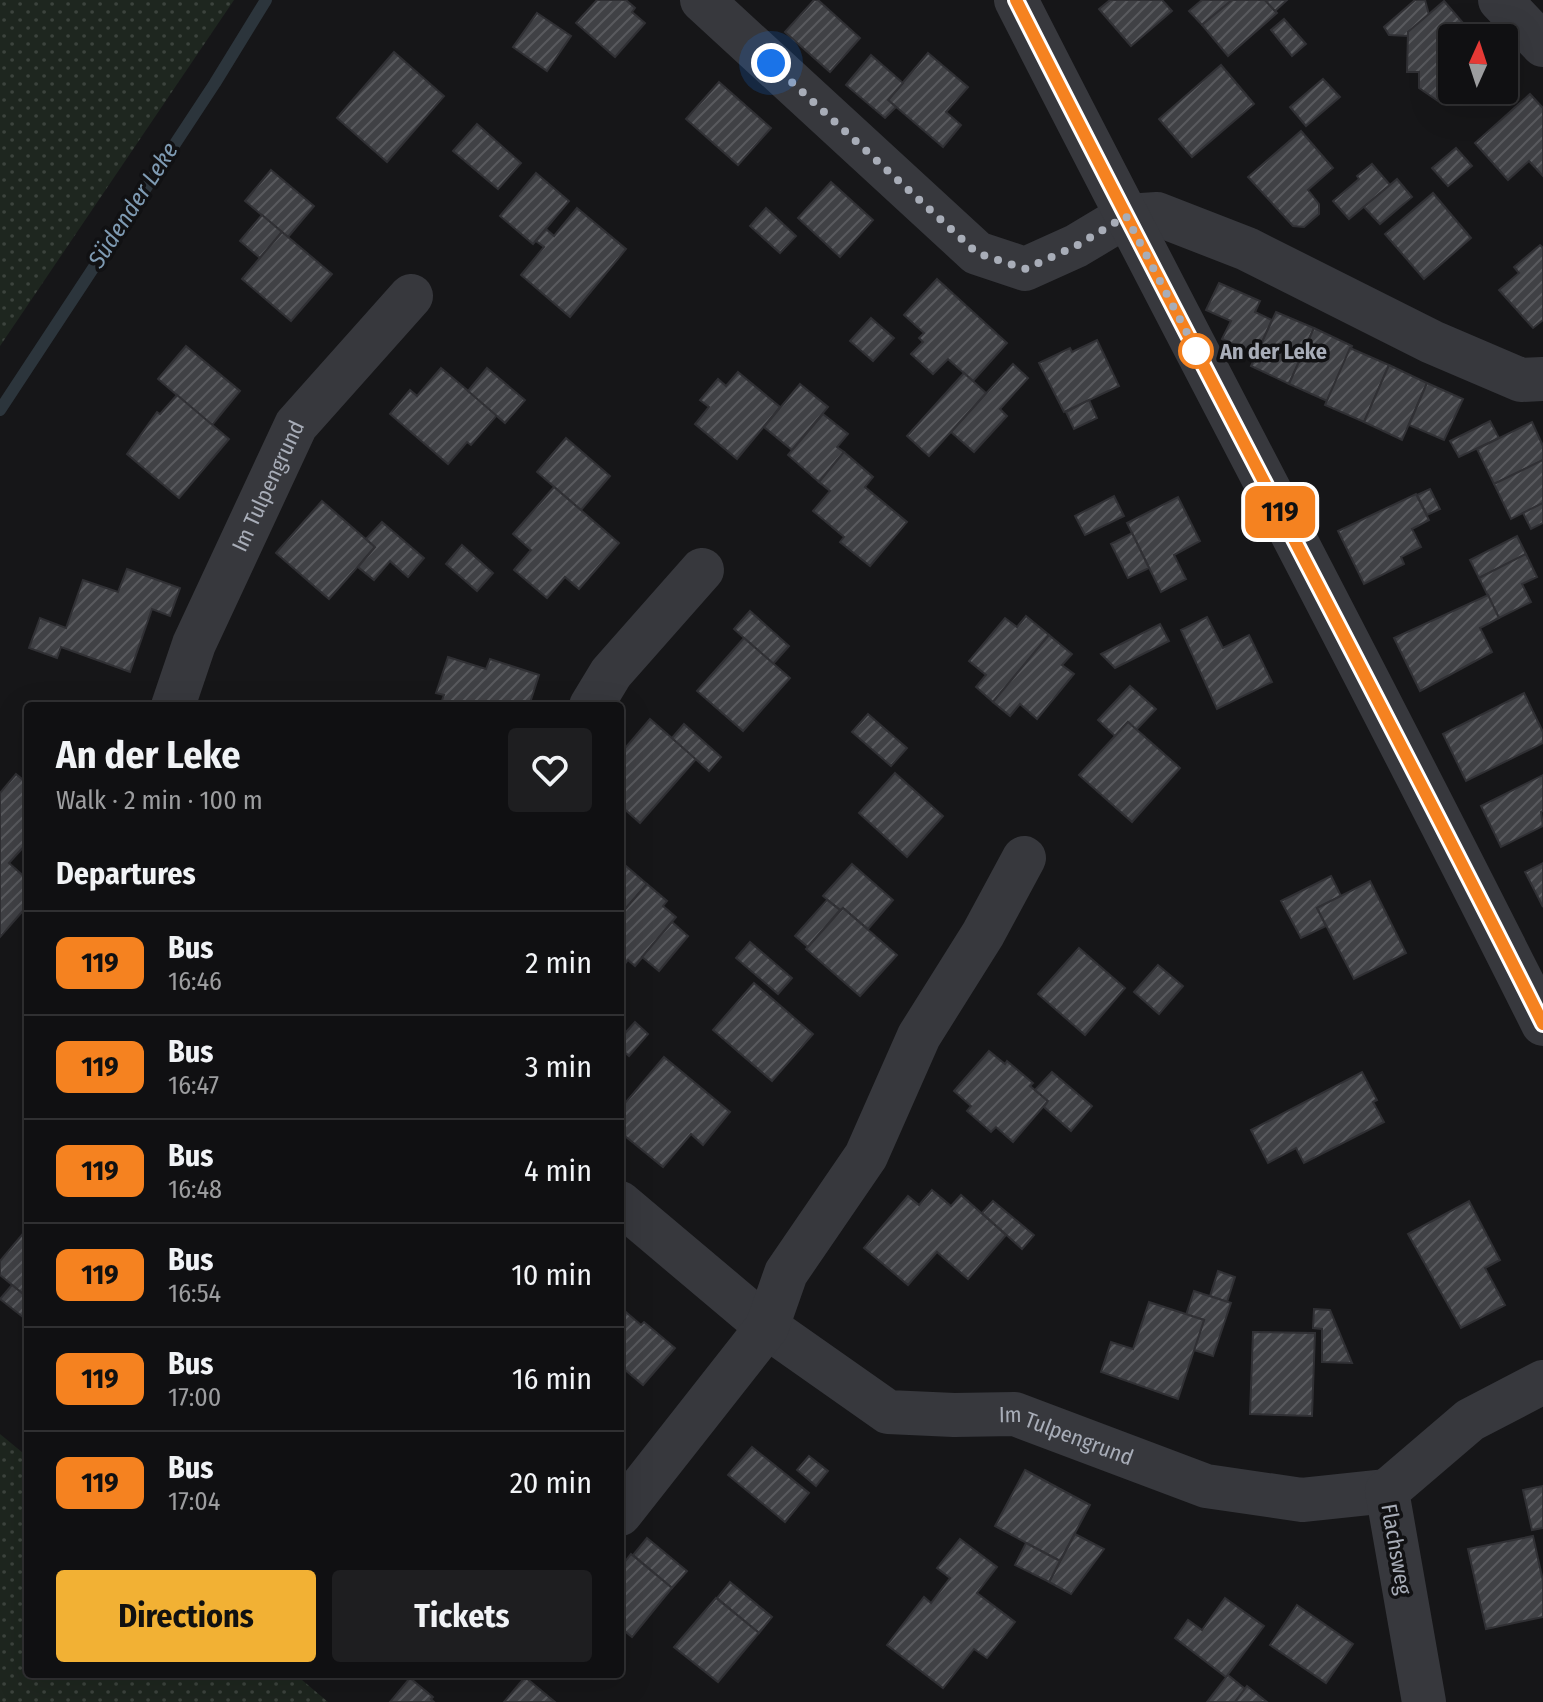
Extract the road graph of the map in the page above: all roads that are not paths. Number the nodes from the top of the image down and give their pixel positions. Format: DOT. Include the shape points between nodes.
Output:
graph roads {
  1 [pos="702,0"];
  2 [pos="1016,0"];
  3 [pos="1500,0"];
  4 [pos="1543,45"];
  5 [pos="1126,216"];
  6 [pos="411,296"];
  7 [pos="1543,379"];
  8 [pos="702,570"];
  9 [pos="174,702"];
  10 [pos="593,702"];
  11 [pos="1024,858"];
  12 [pos="1543,1024"];
  13 [pos="624,1206"];
  14 [pos="767,1327"];
  15 [pos="1543,1382"];
  16 [pos="1387,1491"];
  17 [pos="624,1509"];
  18 [pos="1424,1702"];
  1 -- 5 [label="street" via="977,253 1025,269"];
  2 -- 5 [label="street"];
  3 -- 4 [label="street"];
  5 -- 7 [label="street" via="1157,214 1247,249 1432,342 1521,380"];
  5 -- 12 [label="street"];
  6 -- 9 [label="street, Im Tulpengrund" via="296,425 194,644"];
  8 -- 10 [label="street" via="611,673"];
  11 -- 14 [label="street" via="919,1036 866,1156 786,1273"];
  13 -- 14 [label="street, Im Tulpengrund"];
  14 -- 16 [label="street, Im Tulpengrund" via="888,1412 1015,1414 1206,1486 1302,1500"];
  14 -- 17 [label="street"];
  15 -- 16 [label="street, Flachsweg" via="1470,1420"];
  16 -- 18 [label="street, Flachsweg"];
}
